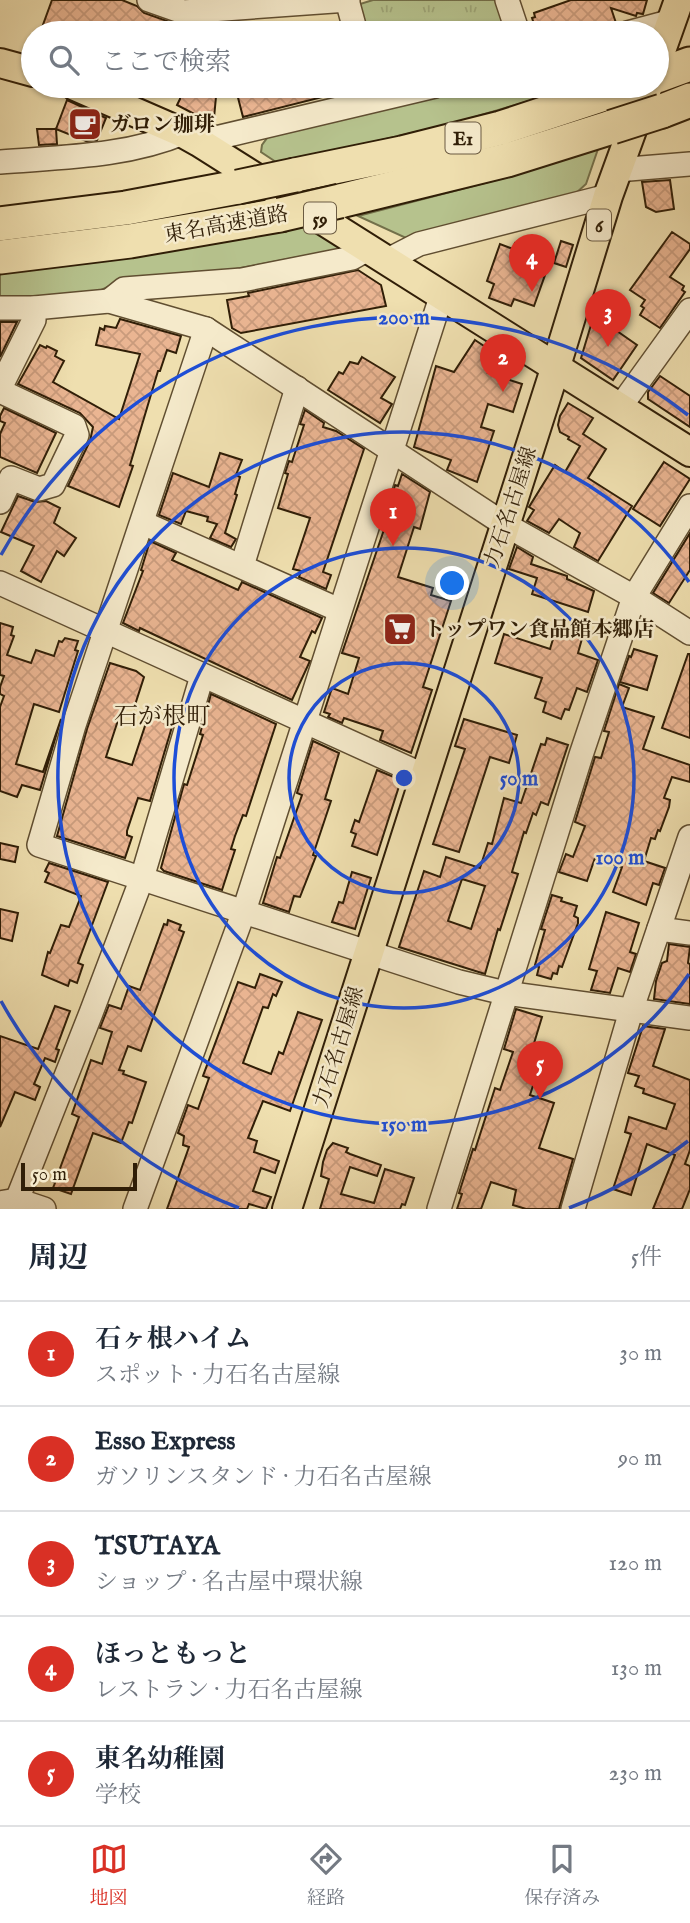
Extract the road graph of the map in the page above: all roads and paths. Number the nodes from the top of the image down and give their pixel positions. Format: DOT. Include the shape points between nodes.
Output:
graph roads {
  1 [pos="149,0"];
  2 [pos="347,0"];
  3 [pos="508,0"];
  4 [pos="185,6"];
  5 [pos="679,9"];
  6 [pos="353,21"];
  7 [pos="514,21"];
  8 [pos="653,21"];
  9 [pos="0,63"];
  10 [pos="21,69"];
  11 [pos="669,75"];
  12 [pos="102,98"];
  13 [pos="348,98"];
  14 [pos="591,98"];
  15 [pos="648,98"];
  16 [pos="659,98"];
  17 [pos="191,137"];
  18 [pos="0,162"];
  19 [pos="690,164"];
  20 [pos="613,183"];
  21 [pos="0,223"];
  22 [pos="377,255"];
  23 [pos="0,257"];
  24 [pos="441,297"];
  25 [pos="109,300"];
  26 [pos="34,307"];
  27 [pos="0,308"];
  28 [pos="690,310"];
  29 [pos="206,329"];
  30 [pos="556,366"];
  31 [pos="297,388"];
  32 [pos="0,390"];
  33 [pos="621,407"];
  34 [pos="393,449"];
  35 [pos="690,452"];
  36 [pos="0,502"];
  37 [pos="690,506"];
  38 [pos="143,523"];
  39 [pos="504,524"];
  40 [pos="242,566"];
  41 [pos="0,583"];
  42 [pos="634,597"];
  43 [pos="340,610"];
  44 [pos="105,632"];
  45 [pos="690,633"];
  46 [pos="202,676"];
  47 [pos="304,723"];
  48 [pos="425,776"];
  49 [pos="690,837"];
  50 [pos="142,878"];
  51 [pos="244,911"];
  52 [pos="659,929"];
  53 [pos="690,933"];
  54 [pos="369,952"];
  55 [pos="505,993"];
  56 [pos="631,1010"];
  57 [pos="690,1018"];
  58 [pos="9,1201"];
  59 [pos="44,1209"];
  60 [pos="135,1209"];
  61 [pos="287,1209"];
  62 [pos="439,1209"];
  63 [pos="573,1209"];
  1 -- 4 [label="street"];
  2 -- 4 [label="street"];
  2 -- 6 [label="street"];
  3 -- 7 [label="street"];
  5 -- 8 [label="street"];
  5 -- 11 [label="main road, 力石名古屋線 / 6"];
  9 -- 10 [label="main road"];
  12 -- 17 [label="main road, 59"];
  13 -- 17 [label="street"];
  14 -- 21 [label="highway, 東名高速道路 / E1, bridge" via="501,128 295,176 126,208"];
  15 -- 23 [label="highway, 東名高速道路 / E1, bridge" via="612,127 507,160 340,201 130,241"];
  16 -- 20 [label="main road, 力石名古屋線 / 6"];
  17 -- 18 [label="street" via="108,153"];
  17 -- 22 [label="main road, 59"];
  19 -- 20 [label="street"];
  20 -- 22 [label="street"];
  20 -- 30 [label="main road, 力石名古屋線 / 6"];
  22 -- 24 [label="main road, 59"];
  22 -- 25 [label="street" via="242,281 124,289"];
  24 -- 30 [label="main road, 59"];
  24 -- 34 [label="street"];
  25 -- 26 [label="street"];
  25 -- 29 [label="street"];
  26 -- 27 [label="street"];
  26 -- 32 [label="street" via="34,320"];
  28 -- 33 [label="street"];
  29 -- 31 [label="street"];
  29 -- 38 [label="street"];
  30 -- 33 [label="main road, 59"];
  30 -- 39 [label="main road, 力石名古屋線 / 6"];
  31 -- 34 [label="street"];
  31 -- 40 [label="street"];
  32 -- 36 [label="street" via="74,426 77,435 53,485 39,489 11,478"];
  33 -- 35 [label="main road, 59"];
  34 -- 39 [label="street"];
  34 -- 43 [label="street"];
  37 -- 42 [label="street"];
  38 -- 40 [label="street"];
  38 -- 44 [label="street"];
  39 -- 42 [label="street"];
  39 -- 48 [label="main road, 力石名古屋線 / 6"];
  40 -- 43 [label="street"];
  41 -- 44 [label="street"];
  42 -- 45 [label="street"];
  42 -- 55 [label="street"];
  43 -- 47 [label="street"];
  44 -- 46 [label="street"];
  44 -- 50 [label="street" via="39,845"];
  46 -- 47 [label="street"];
  46 -- 50 [label="street"];
  47 -- 48 [label="street"];
  47 -- 51 [label="street"];
  48 -- 54 [label="main road, 力石名古屋線 / 6"];
  49 -- 52 [label="street"];
  50 -- 51 [label="street"];
  50 -- 58 [label="street"];
  51 -- 54 [label="street"];
  51 -- 60 [label="street"];
  52 -- 53 [label="street"];
  52 -- 56 [label="street"];
  54 -- 55 [label="street"];
  54 -- 61 [label="main road, 力石名古屋線 / 6"];
  55 -- 56 [label="street"];
  55 -- 62 [label="street"];
  56 -- 57 [label="street"];
  56 -- 63 [label="street"];
  58 -- 59 [label="street"];
}
